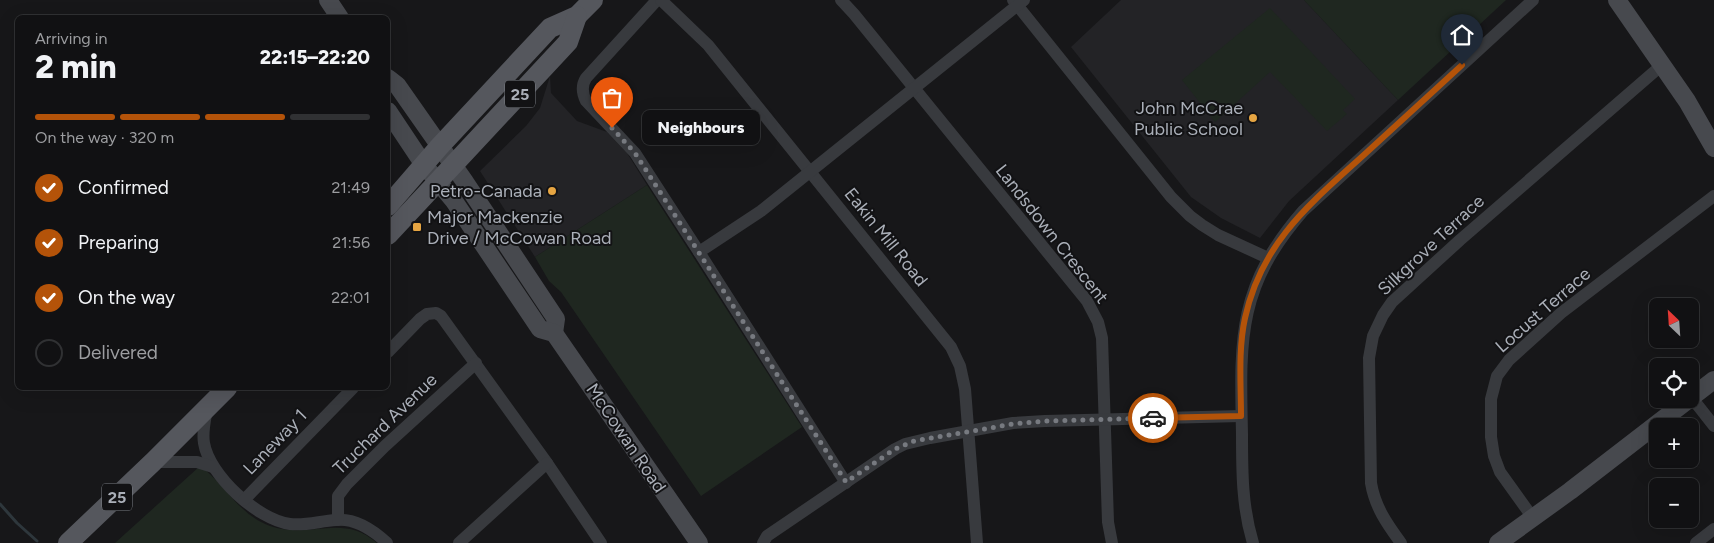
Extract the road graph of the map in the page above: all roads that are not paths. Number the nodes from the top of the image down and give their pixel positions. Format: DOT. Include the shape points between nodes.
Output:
graph roads {
  1 [pos="328,0"];
  2 [pos="593,0"];
  3 [pos="659,0"];
  4 [pos="840,0"];
  5 [pos="1533,0"];
  6 [pos="1617,0"];
  7 [pos="1018,2"];
  8 [pos="338,15"];
  9 [pos="576,16"];
  10 [pos="1662,65"];
  11 [pos="390,80"];
  12 [pos="914,88"];
  13 [pos="390,114"];
  14 [pos="439,147"];
  15 [pos="1714,148"];
  16 [pos="424,165"];
  17 [pos="453,166"];
  18 [pos="811,172"];
  19 [pos="437,182"];
  20 [pos="1714,196"];
  21 [pos="390,204"];
  22 [pos="390,233"];
  23 [pos="699,252"];
  24 [pos="1268,258"];
  25 [pos="554,333"];
  26 [pos="390,350"];
  27 [pos="476,363"];
  28 [pos="1714,380"];
  29 [pos="225,390"];
  30 [pos="351,390"];
  31 [pos="1699,392"];
  32 [pos="1699,407"];
  33 [pos="1679,408"];
  34 [pos="207,409"];
  35 [pos="1241,416"];
  36 [pos="1105,418"];
  37 [pos="1714,426"];
  38 [pos="968,432"];
  39 [pos="154,462"];
  40 [pos="547,463"];
  41 [pos="213,467"];
  42 [pos="846,482"];
  43 [pos="244,500"];
  44 [pos="1533,518"];
  45 [pos="338,520"];
  46 [pos="1714,529"];
  47 [pos="68,543"];
  48 [pos="387,543"];
  49 [pos="459,543"];
  50 [pos="601,543"];
  51 [pos="699,543"];
  52 [pos="763,543"];
  53 [pos="976,543"];
  54 [pos="1112,543"];
  55 [pos="1253,543"];
  56 [pos="1401,543"];
  57 [pos="1498,543"];
  58 [pos="1696,543"];
  1 -- 8 [label="main road"];
  2 -- 9 [label="main road, 25"];
  3 -- 18 [label="street, Eakin Mill Road" via="708,45"];
  3 -- 23 [label="street" via="582,83 583,95 635,153"];
  4 -- 12 [label="street, Landsdown Crescent"];
  5 -- 24 [label="street" via="1303,211 1276,243"];
  6 -- 10 [label="main road"];
  7 -- 12 [label="street"];
  7 -- 24 [label="street" via="1190,216 1218,235"];
  9 -- 14 [label="main road, 25" via="550,28"];
  9 -- 17 [label="main road, 25" via="568,42"];
  10 -- 15 [label="main road" via="1699,119"];
  10 -- 56 [label="street, Silkgrove Terrace" via="1460,240 1392,302 1380,320 1369,358 1371,483 1381,514"];
  11 -- 14 [label="main road, McCowan Road"];
  12 -- 18 [label="street"];
  12 -- 36 [label="street, Landsdown Crescent" via="1086,301 1098,322 1102,338"];
  13 -- 16 [label="main road, McCowan Road"];
  14 -- 16 [label="main road, 25"];
  14 -- 17 [label="main road, McCowan Road"];
  16 -- 19 [label="main road, McCowan Road"];
  16 -- 21 [label="main road, 25"];
  17 -- 19 [label="main road, 25"];
  17 -- 25 [label="main road, McCowan Road" via="556,319"];
  18 -- 23 [label="street" via="761,211"];
  18 -- 38 [label="street, Eakin Mill Road" via="951,347 963,375"];
  19 -- 22 [label="main road, 25"];
  19 -- 25 [label="main road, McCowan Road" via="454,201 540,329"];
  20 -- 44 [label="street, Locust Terrace" via="1561,313 1509,360 1497,376 1491,399 1494,456 1500,472"];
  23 -- 42 [label="street"];
  24 -- 35 [label="street" via="1245,318 1241,348"];
  25 -- 51 [label="main road, McCowan Road"];
  26 -- 27 [label="street" via="420,319 432,312 441,316"];
  27 -- 40 [label="street"];
  27 -- 45 [label="street, Truchard Avenue" via="347,484 338,496"];
  28 -- 31 [label="main road"];
  29 -- 34 [label="main road, 25"];
  30 -- 43 [label="street, Laneway 1"];
  32 -- 37 [label="street"];
  33 -- 44 [label="main road"];
  34 -- 39 [label="main road, 25"];
  34 -- 41 [label="street" via="204,444"];
  35 -- 36 [label="street"];
  35 -- 55 [label="street" via="1244,502"];
  36 -- 38 [label="street" via="1013,424"];
  36 -- 54 [label="street, Landsdown Crescent" via="1108,522"];
  38 -- 42 [label="street" via="904,444"];
  38 -- 53 [label="street, Eakin Mill Road"];
  39 -- 41 [label="street" via="197,462"];
  39 -- 47 [label="main road, 25"];
  40 -- 49 [label="street"];
  40 -- 50 [label="street"];
  41 -- 43 [label="street"];
  42 -- 52 [label="street" via="767,536"];
  43 -- 45 [label="street" via="262,514 288,524"];
  44 -- 57 [label="main road"];
  45 -- 48 [label="street" via="371,529"];
  46 -- 58 [label="street"];
}
